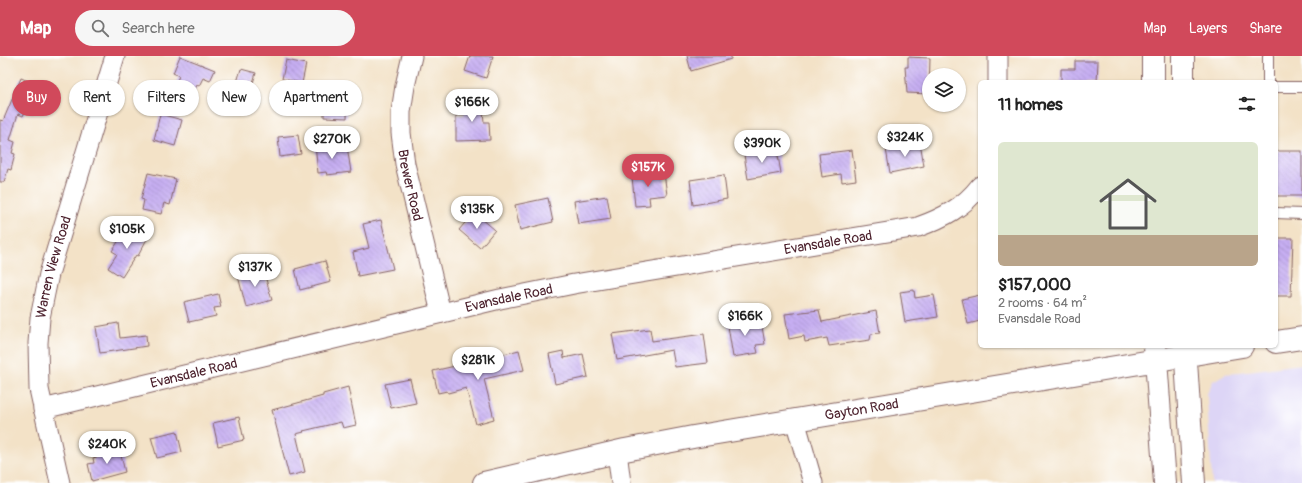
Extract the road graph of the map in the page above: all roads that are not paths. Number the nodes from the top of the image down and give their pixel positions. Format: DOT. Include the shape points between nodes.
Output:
graph roads {
  1 [pos="115,56"];
  2 [pos="412,56"];
  3 [pos="998,56"];
  4 [pos="1154,56"];
  5 [pos="1183,56"];
  6 [pos="1268,56"];
  7 [pos="998,80"];
  8 [pos="1153,80"];
  9 [pos="1183,80"];
  10 [pos="1268,80"];
  11 [pos="1278,87"];
  12 [pos="1302,88"];
  13 [pos="976,191"];
  14 [pos="1278,213"];
  15 [pos="1302,214"];
  16 [pos="441,313"];
  17 [pos="1302,338"];
  18 [pos="1278,342"];
  19 [pos="1219,348"];
  20 [pos="1185,351"];
  21 [pos="1155,353"];
  22 [pos="43,409"];
  23 [pos="795,420"];
  24 [pos="617,452"];
  25 [pos="60,483"];
  26 [pos="484,483"];
  27 [pos="620,483"];
  28 [pos="813,483"];
  29 [pos="1165,483"];
  30 [pos="1194,483"];
  1 -- 22 [label="street, Warren View Road" via="43,297 38,343 39,389"];
  2 -- 16 [label="street, Brewer Road" via="401,112 401,133 405,164"];
  3 -- 7 [label="street"];
  4 -- 8 [label="street"];
  5 -- 9 [label="street"];
  6 -- 10 [label="lane"];
  11 -- 12 [label="lane"];
  13 -- 16 [label="street, Evansdale Road" via="952,212 918,227 574,284"];
  14 -- 15 [label="lane"];
  16 -- 22 [label="street, Evansdale Road"];
  17 -- 18 [label="street"];
  19 -- 20 [label="street, Gayton Road"];
  20 -- 21 [label="street, Gayton Road"];
  20 -- 30 [label="street"];
  21 -- 23 [label="street, Gayton Road"];
  21 -- 29 [label="street"];
  22 -- 25 [label="street, Warren View Road"];
  23 -- 24 [label="street, Gayton Road"];
  23 -- 28 [label="street"];
  24 -- 26 [label="street, Gayton Road"];
  24 -- 27 [label="street"];
}
